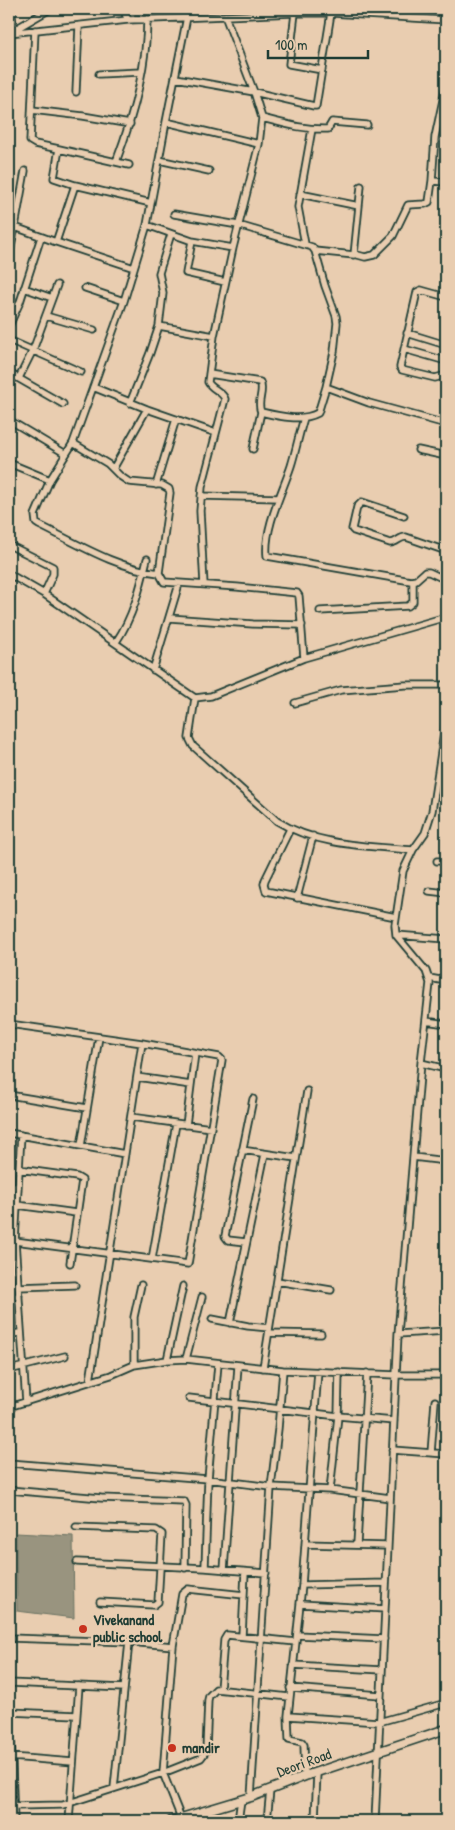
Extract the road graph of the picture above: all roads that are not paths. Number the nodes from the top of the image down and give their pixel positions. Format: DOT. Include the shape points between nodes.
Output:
graph roads {
  1 [pos="11,9"];
  2 [pos="50,9"];
  3 [pos="123,9"];
  4 [pos="311,11"];
  5 [pos="356,12"];
  6 [pos="295,13"];
  7 [pos="331,13"];
  8 [pos="225,16"];
  9 [pos="187,17"];
  10 [pos="147,19"];
  11 [pos="128,20"];
  12 [pos="446,20"];
  13 [pos="79,26"];
  14 [pos="35,30"];
  15 [pos="12,31"];
  16 [pos="322,70"];
  17 [pos="140,72"];
  18 [pos="100,74"];
  19 [pos="176,78"];
  20 [pos="446,86"];
  21 [pos="76,92"];
  22 [pos="254,92"];
  23 [pos="446,94"];
  24 [pos="32,110"];
  25 [pos="262,118"];
  26 [pos="166,122"];
  27 [pos="130,124"];
  28 [pos="367,125"];
  29 [pos="312,129"];
  30 [pos="259,144"];
  31 [pos="59,149"];
  32 [pos="159,160"];
  33 [pos="116,162"];
  34 [pos="129,165"];
  35 [pos="25,171"];
  36 [pos="209,171"];
  37 [pos="432,180"];
  38 [pos="446,182"];
  39 [pos="75,185"];
  40 [pos="360,186"];
  41 [pos="300,194"];
  42 [pos="151,203"];
  43 [pos="359,206"];
  44 [pos="174,214"];
  45 [pos="147,225"];
  46 [pos="238,225"];
  47 [pos="16,227"];
  48 [pos="171,234"];
  49 [pos="41,236"];
  50 [pos="192,241"];
  51 [pos="56,242"];
  52 [pos="306,244"];
  53 [pos="232,248"];
  54 [pos="315,251"];
  55 [pos="354,254"];
  56 [pos="9,257"];
  57 [pos="134,268"];
  58 [pos="225,282"];
  59 [pos="57,285"];
  60 [pos="24,288"];
  61 [pos="85,288"];
  62 [pos="52,298"];
  63 [pos="446,298"];
  64 [pos="124,301"];
  65 [pos="46,316"];
  66 [pos="9,326"];
  67 [pos="159,326"];
  68 [pos="94,330"];
  69 [pos="407,333"];
  70 [pos="214,336"];
  71 [pos="9,340"];
  72 [pos="446,345"];
  73 [pos="404,349"];
  74 [pos="33,350"];
  75 [pos="446,362"];
  76 [pos="81,372"];
  77 [pos="9,373"];
  78 [pos="209,374"];
  79 [pos="446,375"];
  80 [pos="19,378"];
  81 [pos="93,387"];
  82 [pos="326,387"];
  83 [pos="130,403"];
  84 [pos="63,404"];
  85 [pos="147,409"];
  86 [pos="261,412"];
  87 [pos="304,418"];
  88 [pos="176,419"];
  89 [pos="9,420"];
  90 [pos="446,424"];
  91 [pos="216,433"];
  92 [pos="73,442"];
  93 [pos="252,449"];
  94 [pos="418,450"];
  95 [pos="66,454"];
  96 [pos="446,456"];
  97 [pos="9,463"];
  98 [pos="114,469"];
  99 [pos="50,480"];
  100 [pos="156,485"];
  101 [pos="201,496"];
  102 [pos="279,498"];
  103 [pos="404,516"];
  104 [pos="9,545"];
  105 [pos="446,551"];
  106 [pos="147,559"];
  107 [pos="144,571"];
  108 [pos="159,572"];
  109 [pos="9,574"];
  110 [pos="413,580"];
  111 [pos="446,580"];
  112 [pos="179,584"];
  113 [pos="204,585"];
  114 [pos="44,594"];
  115 [pos="320,611"];
  116 [pos="446,617"];
  117 [pos="169,618"];
  118 [pos="302,625"];
  119 [pos="116,642"];
  120 [pos="304,658"];
  121 [pos="153,670"];
  122 [pos="446,685"];
  123 [pos="196,698"];
  124 [pos="295,703"];
  125 [pos="446,720"];
  126 [pos="290,829"];
  127 [pos="313,836"];
  128 [pos="413,850"];
  129 [pos="437,860"];
  130 [pos="446,862"];
  131 [pos="429,891"];
  132 [pos="446,893"];
  133 [pos="297,898"];
  134 [pos="396,917"];
  135 [pos="396,935"];
  136 [pos="446,939"];
  137 [pos="429,978"];
  138 [pos="446,981"];
  139 [pos="426,1021"];
  140 [pos="9,1024"];
  141 [pos="446,1024"];
  142 [pos="99,1037"];
  143 [pos="142,1042"];
  144 [pos="195,1053"];
  145 [pos="421,1063"];
  146 [pos="446,1069"];
  147 [pos="137,1077"];
  148 [pos="191,1085"];
  149 [pos="307,1091"];
  150 [pos="9,1095"];
  151 [pos="253,1099"];
  152 [pos="87,1108"];
  153 [pos="131,1117"];
  154 [pos="176,1124"];
  155 [pos="186,1125"];
  156 [pos="211,1128"];
  157 [pos="9,1133"];
  158 [pos="21,1135"];
  159 [pos="81,1146"];
  160 [pos="242,1150"];
  161 [pos="125,1154"];
  162 [pos="265,1154"];
  163 [pos="413,1157"];
  164 [pos="296,1158"];
  165 [pos="446,1161"];
  166 [pos="19,1169"];
  167 [pos="9,1186"];
  168 [pos="18,1188"];
  169 [pos="17,1206"];
  170 [pos="76,1213"];
  171 [pos="12,1226"];
  172 [pos="15,1241"];
  173 [pos="246,1242"];
  174 [pos="71,1249"];
  175 [pos="110,1253"];
  176 [pos="152,1259"];
  177 [pos="9,1262"];
  178 [pos="16,1262"];
  179 [pos="70,1264"];
  180 [pos="446,1278"];
  181 [pos="277,1281"];
  182 [pos="76,1285"];
  183 [pos="141,1285"];
  184 [pos="18,1286"];
  185 [pos="183,1286"];
  186 [pos="331,1290"];
  187 [pos="19,1296"];
  188 [pos="202,1296"];
  189 [pos="9,1297"];
  190 [pos="212,1319"];
  191 [pos="230,1323"];
  192 [pos="269,1331"];
  193 [pos="445,1331"];
  194 [pos="21,1333"];
  195 [pos="9,1334"];
  196 [pos="321,1334"];
  197 [pos="398,1334"];
  198 [pos="65,1356"];
  199 [pos="186,1359"];
  200 [pos="167,1360"];
  201 [pos="218,1364"];
  202 [pos="134,1365"];
  203 [pos="23,1366"];
  204 [pos="238,1366"];
  205 [pos="263,1368"];
  206 [pos="9,1370"];
  207 [pos="283,1370"];
  208 [pos="318,1371"];
  209 [pos="339,1372"];
  210 [pos="367,1373"];
  211 [pos="446,1375"];
  212 [pos="396,1376"];
  213 [pos="90,1382"];
  214 [pos="189,1398"];
  215 [pos="215,1400"];
  216 [pos="435,1401"];
  217 [pos="26,1402"];
  218 [pos="236,1403"];
  219 [pos="9,1407"];
  220 [pos="280,1408"];
  221 [pos="315,1412"];
  222 [pos="338,1416"];
  223 [pos="365,1418"];
  224 [pos="394,1421"];
  225 [pos="392,1450"];
  226 [pos="431,1453"];
  227 [pos="446,1454"];
  228 [pos="9,1463"];
  229 [pos="208,1479"];
  230 [pos="231,1482"];
  231 [pos="271,1487"];
  232 [pos="9,1490"];
  233 [pos="309,1490"];
  234 [pos="330,1490"];
  235 [pos="360,1495"];
  236 [pos="390,1498"];
  237 [pos="9,1516"];
  238 [pos="76,1527"];
  239 [pos="305,1544"];
  240 [pos="357,1544"];
  241 [pos="387,1546"];
  242 [pos="77,1562"];
  243 [pos="160,1566"];
  244 [pos="185,1568"];
  245 [pos="205,1568"];
  246 [pos="224,1570"];
  247 [pos="245,1572"];
  248 [pos="266,1573"];
  249 [pos="386,1583"];
  250 [pos="302,1585"];
  251 [pos="244,1595"];
  252 [pos="100,1602"];
  253 [pos="300,1604"];
  254 [pos="385,1609"];
  255 [pos="242,1636"];
  256 [pos="9,1638"];
  257 [pos="261,1638"];
  258 [pos="296,1638"];
  259 [pos="384,1639"];
  260 [pos="128,1642"];
  261 [pos="173,1646"];
  262 [pos="293,1665"];
  263 [pos="382,1670"];
  264 [pos="9,1678"];
  265 [pos="9,1683"];
  266 [pos="79,1686"];
  267 [pos="124,1688"];
  268 [pos="290,1688"];
  269 [pos="220,1690"];
  270 [pos="257,1693"];
  271 [pos="380,1695"];
  272 [pos="289,1697"];
  273 [pos="446,1703"];
  274 [pos="10,1712"];
  275 [pos="76,1715"];
  276 [pos="288,1716"];
  277 [pos="379,1722"];
  278 [pos="446,1729"];
  279 [pos="378,1752"];
  280 [pos="11,1757"];
  281 [pos="73,1762"];
  282 [pos="316,1772"];
  283 [pos="163,1773"];
  284 [pos="305,1776"];
  285 [pos="114,1788"];
  286 [pos="270,1790"];
  287 [pos="251,1797"];
  288 [pos="241,1800"];
  289 [pos="70,1804"];
  290 [pos="14,1806"];
  291 [pos="181,1818"];
  292 [pos="14,1821"];
  293 [pos="68,1821"];
  294 [pos="171,1821"];
  295 [pos="238,1821"];
  296 [pos="267,1821"];
  297 [pos="315,1821"];
  298 [pos="375,1821"];
  1 -- 15 [label="street"];
  2 -- 15 [label="street"];
  3 -- 11 [label="street"];
  4 -- 6 [label="street"];
  4 -- 7 [label="street"];
  5 -- 7 [label="street"];
  5 -- 12 [label="street"];
  6 -- 8 [label="street"];
  6 -- 16 [label="street" via="289,64"];
  7 -- 16 [label="street"];
  8 -- 9 [label="street"];
  8 -- 22 [label="street"];
  9 -- 10 [label="street"];
  9 -- 19 [label="street"];
  10 -- 11 [label="street"];
  10 -- 17 [label="street"];
  11 -- 13 [label="street"];
  13 -- 14 [label="street"];
  13 -- 21 [label="street"];
  14 -- 15 [label="street"];
  14 -- 24 [label="street"];
  16 -- 22 [label="street" via="314,106"];
  17 -- 18 [label="street"];
  17 -- 27 [label="street"];
  19 -- 22 [label="street"];
  19 -- 26 [label="street"];
  20 -- 23 [label="street"];
  22 -- 25 [label="street"];
  23 -- 37 [label="street" via="435,137"];
  24 -- 27 [label="street"];
  24 -- 31 [label="street" via="30,142"];
  25 -- 29 [label="street"];
  25 -- 30 [label="street"];
  26 -- 30 [label="street"];
  26 -- 32 [label="street"];
  27 -- 33 [label="street"];
  28 -- 29 [label="street" via="332,122 328,129"];
  29 -- 41 [label="street"];
  30 -- 46 [label="street"];
  31 -- 33 [label="street"];
  31 -- 39 [label="street" via="54,178"];
  32 -- 36 [label="street"];
  32 -- 42 [label="street"];
  33 -- 34 [label="street"];
  35 -- 47 [label="street"];
  37 -- 38 [label="street"];
  37 -- 55 [label="street" via="428,203 408,205 392,236 374,255"];
  39 -- 42 [label="street"];
  39 -- 51 [label="street"];
  40 -- 43 [label="street"];
  41 -- 43 [label="street"];
  41 -- 52 [label="street" via="298,214"];
  42 -- 45 [label="street"];
  43 -- 55 [label="street"];
  44 -- 46 [label="street"];
  45 -- 48 [label="street"];
  45 -- 57 [label="street"];
  46 -- 52 [label="street"];
  46 -- 53 [label="street"];
  47 -- 49 [label="street"];
  47 -- 56 [label="street"];
  48 -- 50 [label="street"];
  48 -- 67 [label="street" via="159,273 163,293"];
  49 -- 51 [label="street"];
  49 -- 60 [label="street"];
  50 -- 53 [label="street"];
  50 -- 58 [label="street" via="186,273"];
  51 -- 57 [label="street"];
  52 -- 54 [label="street"];
  53 -- 58 [label="street"];
  54 -- 55 [label="street"];
  54 -- 82 [label="street" via="337,323"];
  57 -- 64 [label="street"];
  58 -- 70 [label="street"];
  59 -- 62 [label="street"];
  60 -- 62 [label="street"];
  60 -- 66 [label="street"];
  61 -- 64 [label="street"];
  62 -- 65 [label="street"];
  63 -- 69 [label="street" via="421,290 417,292"];
  64 -- 81 [label="street"];
  65 -- 68 [label="street"];
  65 -- 74 [label="street"];
  67 -- 70 [label="street"];
  67 -- 83 [label="street"];
  69 -- 72 [label="street"];
  69 -- 73 [label="street"];
  70 -- 78 [label="street"];
  71 -- 74 [label="street"];
  73 -- 75 [label="street"];
  73 -- 79 [label="street" via="401,370 435,378"];
  74 -- 76 [label="street"];
  74 -- 80 [label="street"];
  77 -- 80 [label="street"];
  78 -- 86 [label="street" via="260,382"];
  78 -- 91 [label="street" via="208,383 225,399"];
  80 -- 84 [label="street"];
  81 -- 83 [label="street"];
  81 -- 92 [label="street"];
  82 -- 87 [label="street" via="318,413"];
  82 -- 90 [label="street"];
  83 -- 85 [label="street"];
  85 -- 88 [label="street"];
  85 -- 98 [label="street"];
  86 -- 87 [label="street"];
  86 -- 93 [label="street"];
  87 -- 102 [label="street"];
  88 -- 91 [label="street"];
  88 -- 100 [label="street"];
  89 -- 95 [label="street"];
  91 -- 101 [label="street"];
  92 -- 95 [label="street"];
  92 -- 98 [label="street"];
  94 -- 96 [label="street"];
  95 -- 99 [label="street"];
  97 -- 99 [label="street"];
  98 -- 100 [label="street" via="129,482"];
  99 -- 107 [label="street" via="35,515 36,523 108,559"];
  100 -- 108 [label="street" via="166,486 170,493"];
  101 -- 102 [label="street"];
  101 -- 113 [label="street"];
  102 -- 110 [label="street" via="267,556"];
  103 -- 105 [label="street" via="362,502 356,507 352,529 390,544 406,537"];
  104 -- 114 [label="street" via="53,567"];
  106 -- 107 [label="street"];
  107 -- 108 [label="street"];
  107 -- 119 [label="street" via="131,617"];
  108 -- 112 [label="street" via="164,582"];
  109 -- 114 [label="street"];
  110 -- 111 [label="street" via="424,572"];
  110 -- 115 [label="street" via="413,602 408,606"];
  112 -- 113 [label="street"];
  112 -- 117 [label="street"];
  113 -- 118 [label="street" via="296,593"];
  114 -- 119 [label="street"];
  116 -- 120 [label="street"];
  117 -- 118 [label="street"];
  117 -- 121 [label="street"];
  118 -- 120 [label="street"];
  119 -- 121 [label="street"];
  120 -- 123 [label="street" via="211,696"];
  121 -- 123 [label="street"];
  122 -- 124 [label="street" via="341,690"];
  123 -- 126 [label="street" via="189,738 193,746 264,811"];
  125 -- 128 [label="street" via="432,811 425,832"];
  126 -- 127 [label="street"];
  126 -- 133 [label="street" via="265,880 264,889"];
  127 -- 128 [label="street" via="348,844"];
  127 -- 133 [label="street"];
  128 -- 134 [label="street" via="403,871"];
  129 -- 130 [label="street"];
  131 -- 132 [label="street"];
  133 -- 134 [label="street"];
  134 -- 135 [label="street"];
  135 -- 136 [label="street"];
  135 -- 137 [label="street"];
  137 -- 138 [label="street"];
  137 -- 139 [label="street"];
  139 -- 141 [label="street"];
  139 -- 145 [label="street"];
  140 -- 142 [label="street"];
  142 -- 143 [label="street"];
  142 -- 152 [label="street"];
  143 -- 144 [label="street"];
  143 -- 147 [label="street"];
  144 -- 148 [label="street"];
  144 -- 156 [label="street" via="222,1059"];
  145 -- 146 [label="street"];
  145 -- 163 [label="street"];
  147 -- 148 [label="street"];
  147 -- 153 [label="street"];
  148 -- 155 [label="street"];
  149 -- 164 [label="street"];
  150 -- 152 [label="street"];
  151 -- 160 [label="street"];
  152 -- 159 [label="street"];
  153 -- 154 [label="street"];
  153 -- 161 [label="street"];
  154 -- 155 [label="street"];
  154 -- 176 [label="street"];
  155 -- 156 [label="street"];
  156 -- 176 [label="street" via="188,1264"];
  157 -- 158 [label="street"];
  158 -- 159 [label="street"];
  158 -- 166 [label="street"];
  159 -- 161 [label="street"];
  160 -- 162 [label="street"];
  160 -- 173 [label="street" via="225,1236 228,1240"];
  161 -- 175 [label="street"];
  162 -- 164 [label="street"];
  162 -- 173 [label="street"];
  163 -- 165 [label="street"];
  163 -- 197 [label="street"];
  164 -- 181 [label="street"];
  166 -- 168 [label="street"];
  166 -- 170 [label="street" via="80,1178 82,1183"];
  167 -- 168 [label="street"];
  168 -- 169 [label="street"];
  169 -- 170 [label="street"];
  169 -- 171 [label="street"];
  170 -- 174 [label="street"];
  171 -- 172 [label="street"];
  172 -- 174 [label="street"];
  172 -- 178 [label="street"];
  173 -- 191 [label="street"];
  174 -- 175 [label="street"];
  174 -- 179 [label="street"];
  175 -- 176 [label="street"];
  175 -- 213 [label="street"];
  177 -- 178 [label="street"];
  178 -- 184 [label="street"];
  180 -- 193 [label="street"];
  181 -- 186 [label="street"];
  181 -- 192 [label="street"];
  182 -- 184 [label="street"];
  183 -- 202 [label="street" via="134,1317"];
  184 -- 187 [label="street"];
  185 -- 200 [label="street"];
  187 -- 189 [label="street"];
  187 -- 194 [label="street"];
  188 -- 199 [label="street"];
  190 -- 191 [label="street"];
  191 -- 192 [label="street"];
  192 -- 196 [label="street"];
  192 -- 205 [label="street"];
  193 -- 197 [label="street"];
  194 -- 195 [label="street"];
  194 -- 203 [label="street"];
  197 -- 212 [label="street"];
  198 -- 203 [label="street"];
  199 -- 200 [label="street"];
  199 -- 201 [label="street"];
  200 -- 202 [label="street"];
  201 -- 204 [label="street"];
  201 -- 215 [label="street"];
  202 -- 213 [label="street"];
  203 -- 206 [label="street"];
  203 -- 217 [label="street"];
  204 -- 205 [label="street"];
  204 -- 218 [label="street"];
  205 -- 207 [label="street"];
  207 -- 208 [label="street"];
  207 -- 220 [label="street"];
  208 -- 209 [label="street"];
  208 -- 221 [label="street"];
  209 -- 210 [label="street"];
  209 -- 222 [label="street"];
  210 -- 212 [label="street"];
  210 -- 223 [label="street"];
  211 -- 212 [label="street"];
  212 -- 224 [label="street"];
  213 -- 217 [label="street"];
  214 -- 215 [label="street"];
  215 -- 218 [label="street"];
  215 -- 229 [label="street"];
  216 -- 226 [label="street"];
  217 -- 219 [label="street"];
  218 -- 220 [label="street"];
  218 -- 230 [label="street"];
  219 -- 228 [label="street"];
  220 -- 221 [label="street"];
  220 -- 231 [label="street"];
  221 -- 222 [label="street"];
  221 -- 233 [label="street"];
  222 -- 223 [label="street"];
  222 -- 234 [label="street"];
  223 -- 224 [label="street"];
  223 -- 235 [label="street"];
  224 -- 225 [label="street"];
  225 -- 226 [label="street"];
  225 -- 236 [label="street"];
  226 -- 227 [label="street"];
  228 -- 229 [label="street"];
  228 -- 232 [label="street"];
  229 -- 230 [label="street"];
  229 -- 245 [label="street"];
  230 -- 231 [label="street"];
  230 -- 246 [label="street"];
  231 -- 233 [label="street"];
  231 -- 248 [label="street"];
  232 -- 237 [label="street"];
  232 -- 244 [label="street" via="184,1501"];
  233 -- 234 [label="street"];
  233 -- 239 [label="street"];
  234 -- 235 [label="street"];
  235 -- 236 [label="street"];
  235 -- 240 [label="street"];
  236 -- 241 [label="street"];
  238 -- 243 [label="street" via="160,1531"];
  239 -- 240 [label="street"];
  239 -- 250 [label="street"];
  240 -- 241 [label="street"];
  241 -- 249 [label="street"];
  242 -- 243 [label="street"];
  243 -- 244 [label="street"];
  243 -- 252 [label="street" via="157,1604"];
  244 -- 245 [label="street"];
  245 -- 246 [label="street"];
  246 -- 247 [label="street"];
  247 -- 248 [label="street"];
  247 -- 251 [label="street"];
  248 -- 257 [label="street"];
  249 -- 250 [label="street"];
  249 -- 254 [label="street"];
  250 -- 253 [label="street"];
  251 -- 255 [label="street"];
  251 -- 261 [label="street" via="185,1590"];
  253 -- 254 [label="street"];
  253 -- 258 [label="street"];
  254 -- 259 [label="street"];
  255 -- 257 [label="street"];
  255 -- 269 [label="street" via="231,1634 225,1637"];
  256 -- 260 [label="street"];
  257 -- 258 [label="street"];
  257 -- 270 [label="street"];
  258 -- 259 [label="street"];
  258 -- 262 [label="street"];
  259 -- 263 [label="street"];
  260 -- 261 [label="street"];
  260 -- 267 [label="street"];
  261 -- 283 [label="street"];
  262 -- 263 [label="street"];
  262 -- 268 [label="street"];
  263 -- 271 [label="street"];
  264 -- 265 [label="street"];
  265 -- 266 [label="street"];
  265 -- 274 [label="street"];
  266 -- 267 [label="street"];
  266 -- 275 [label="street"];
  267 -- 285 [label="street"];
  268 -- 271 [label="street"];
  268 -- 272 [label="street"];
  269 -- 270 [label="street"];
  269 -- 283 [label="street" via="213,1692 208,1700 204,1757"];
  270 -- 272 [label="street"];
  270 -- 287 [label="street"];
  271 -- 277 [label="street"];
  272 -- 276 [label="street"];
  273 -- 277 [label="street"];
  274 -- 275 [label="street"];
  274 -- 280 [label="street"];
  275 -- 281 [label="street"];
  276 -- 277 [label="street"];
  276 -- 284 [label="street" via="289,1740 304,1745"];
  277 -- 279 [label="street"];
  278 -- 279 [label="street, Deori Road"];
  279 -- 282 [label="street, Deori Road"];
  279 -- 298 [label="street"];
  280 -- 281 [label="street"];
  280 -- 290 [label="street"];
  281 -- 289 [label="street"];
  282 -- 284 [label="street, Deori Road"];
  282 -- 297 [label="street"];
  283 -- 285 [label="street"];
  283 -- 291 [label="street"];
  284 -- 286 [label="street, Deori Road"];
  285 -- 289 [label="street"];
  286 -- 287 [label="street, Deori Road"];
  286 -- 296 [label="street"];
  287 -- 288 [label="street, Deori Road"];
  288 -- 291 [label="street, Deori Road"];
  288 -- 295 [label="street"];
  289 -- 290 [label="street"];
  289 -- 293 [label="street"];
  290 -- 292 [label="street"];
  291 -- 294 [label="street, Deori Road"];
}
